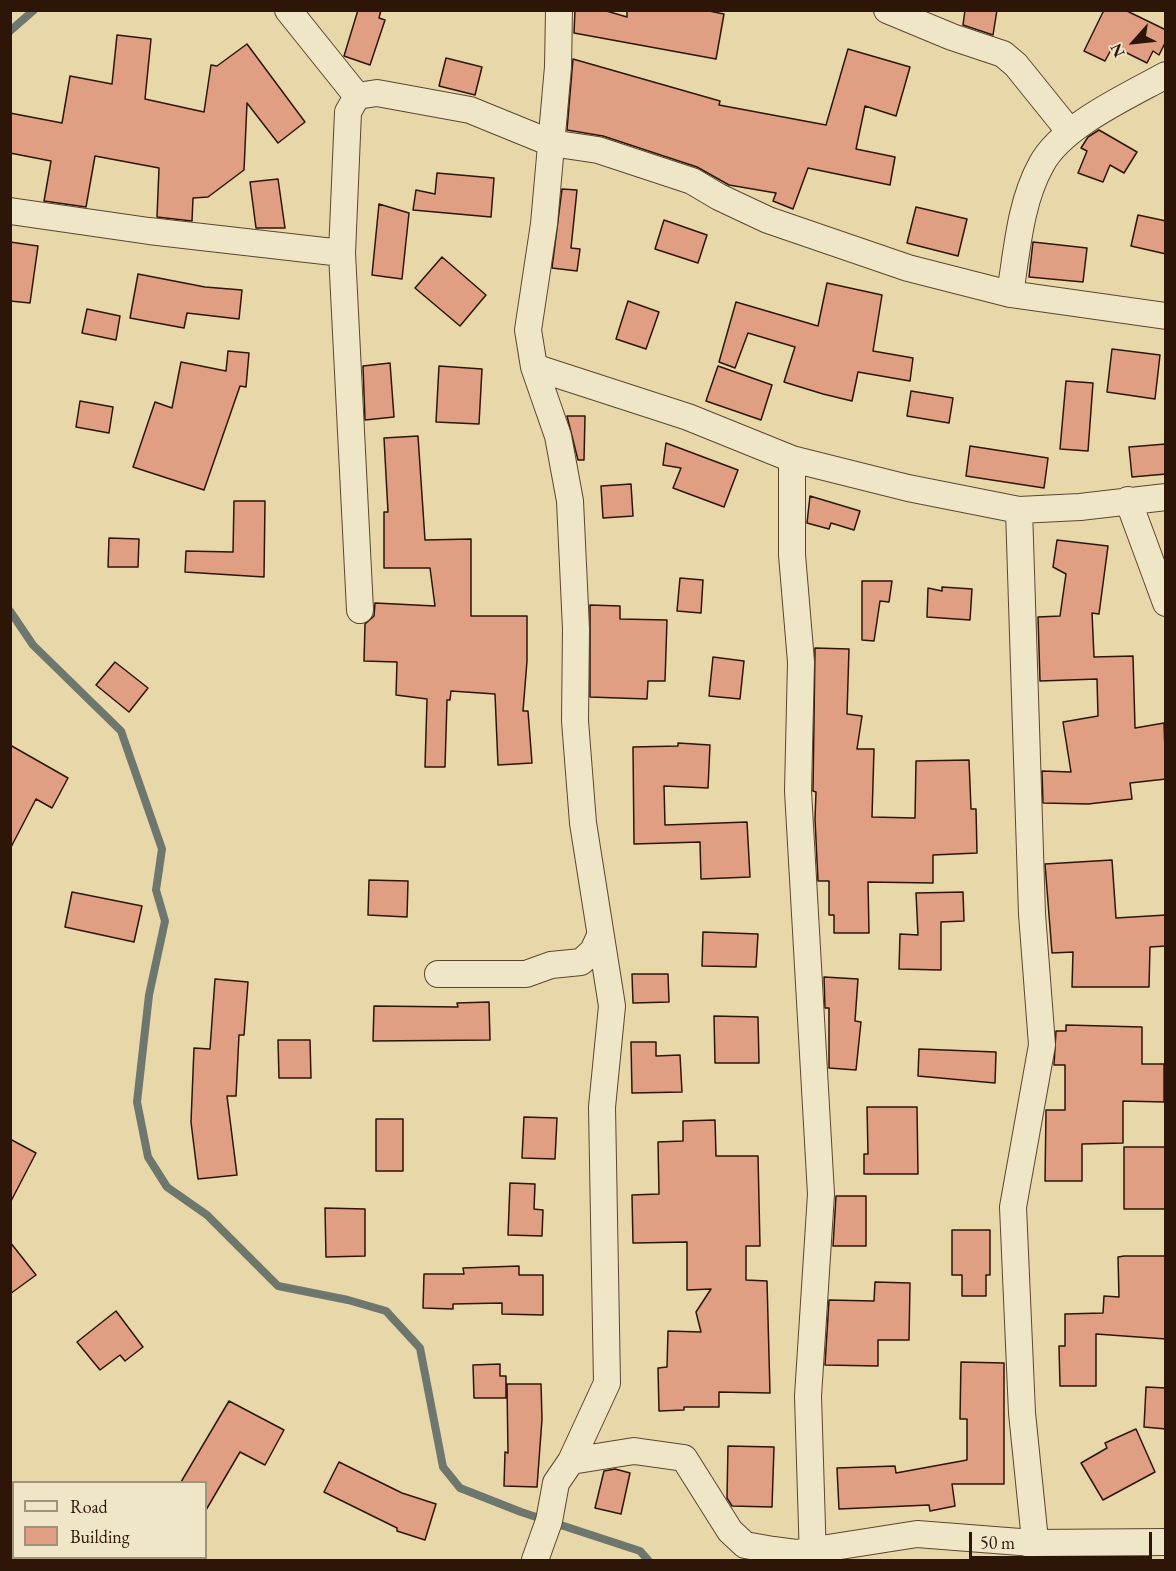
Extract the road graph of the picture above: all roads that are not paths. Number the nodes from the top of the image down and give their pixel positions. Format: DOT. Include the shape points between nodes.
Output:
graph roads {
  1 [pos="288,10"];
  2 [pos="559,10"];
  3 [pos="887,10"];
  4 [pos="1166,75"];
  5 [pos="357,96"];
  6 [pos="1070,132"];
  7 [pos="551,142"];
  8 [pos="10,211"];
  9 [pos="342,253"];
  10 [pos="1010,294"];
  11 [pos="1166,316"];
  12 [pos="534,367"];
  13 [pos="792,459"];
  14 [pos="1166,497"];
  15 [pos="1128,500"];
  16 [pos="1019,510"];
  17 [pos="1166,603"];
  18 [pos="360,610"];
  19 [pos="600,936"];
  20 [pos="438,974"];
  21 [pos="571,1461"];
  22 [pos="1166,1542"];
  23 [pos="1035,1552"];
  24 [pos="813,1555"];
  25 [pos="535,1560"];
  1 -- 5 [label="street"];
  2 -- 7 [label="street"];
  3 -- 6 [label="street" via="1003,54"];
  4 -- 6 [label="street"];
  5 -- 7 [label="street" via="377,93 470,110"];
  5 -- 9 [label="street" via="348,112"];
  6 -- 10 [label="street" via="1041,164 1024,213"];
  7 -- 10 [label="street" via="598,150 693,181 768,220 837,245"];
  7 -- 12 [label="street" via="544,224 528,330"];
  8 -- 9 [label="street"];
  9 -- 18 [label="street"];
  10 -- 11 [label="street"];
  12 -- 13 [label="street" via="688,417"];
  12 -- 19 [label="street" via="558,436 570,501 576,629 574,721 583,823"];
  13 -- 16 [label="street"];
  13 -- 24 [label="street" via="792,555 801,662 798,791 821,1194 808,1396"];
  14 -- 15 [label="street"];
  15 -- 16 [label="street"];
  15 -- 17 [label="street"];
  16 -- 23 [label="street" via="1032,914 1042,1045 1013,1207 1022,1413"];
  19 -- 20 [label="street" via="581,962 551,965 526,974"];
  19 -- 21 [label="street" via="612,1006 602,1107 608,1383"];
  21 -- 24 [label="street" via="634,1451 684,1458 730,1531 745,1545"];
  21 -- 25 [label="street" via="556,1483"];
  22 -- 23 [label="street"];
  23 -- 24 [label="street" via="917,1534"];
}
